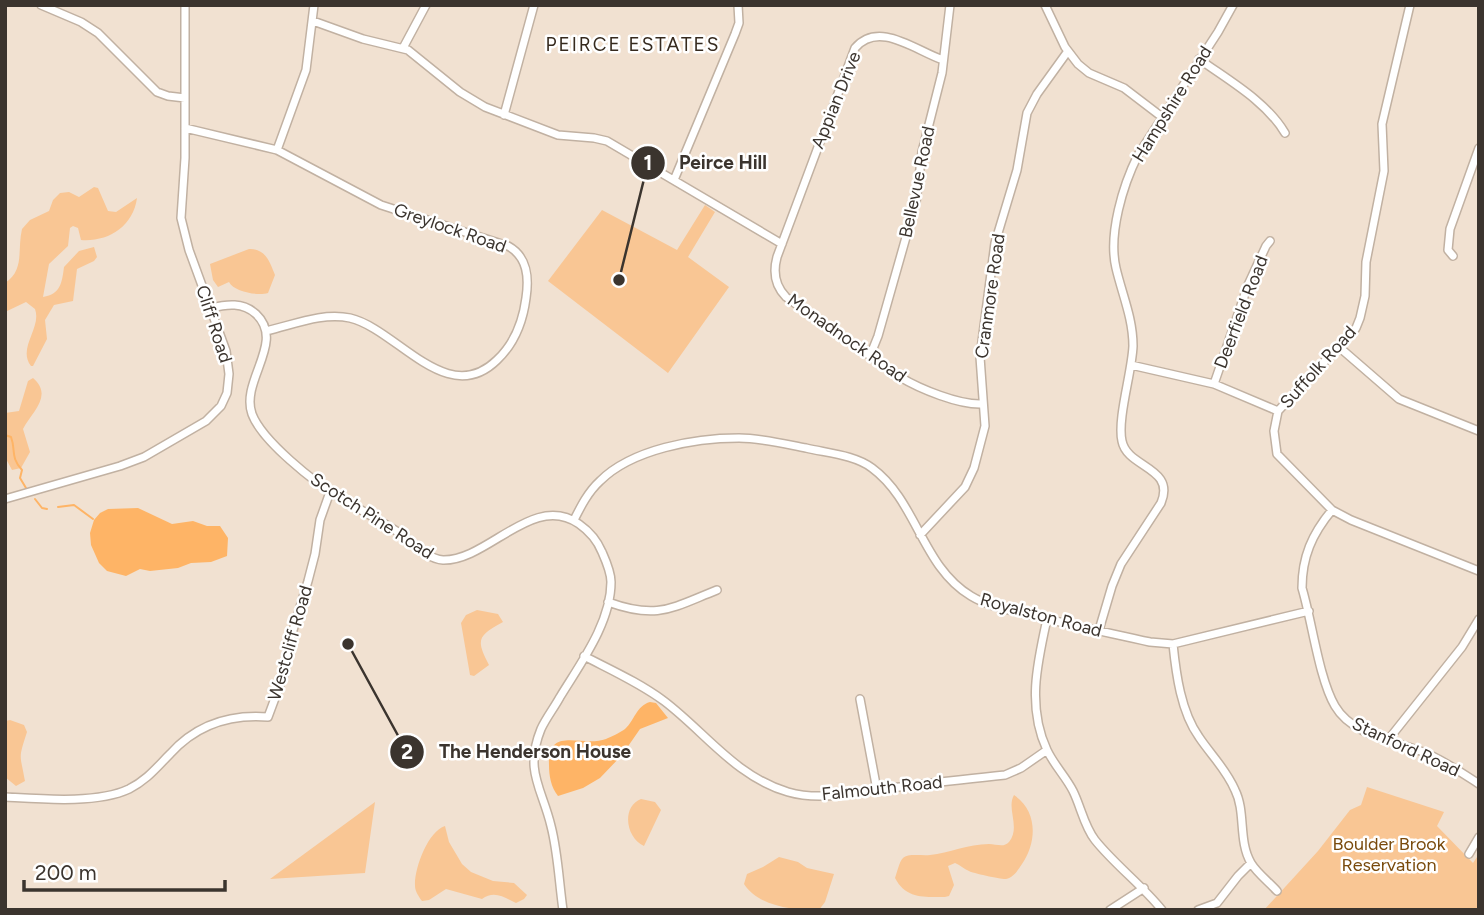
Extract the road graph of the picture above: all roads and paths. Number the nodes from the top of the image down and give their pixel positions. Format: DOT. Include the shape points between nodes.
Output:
graph roads {
  1 [pos="41,5"];
  2 [pos="185,5"];
  3 [pos="314,5"];
  4 [pos="426,5"];
  5 [pos="534,5"];
  6 [pos="738,5"];
  7 [pos="950,5"];
  8 [pos="1045,5"];
  9 [pos="1233,5"];
  10 [pos="1410,5"];
  11 [pos="313,21"];
  12 [pos="403,48"];
  13 [pos="1068,51"];
  14 [pos="1199,59"];
  15 [pos="943,60"];
  16 [pos="185,98"];
  17 [pos="504,115"];
  18 [pos="1163,117"];
  19 [pos="185,128"];
  20 [pos="1285,134"];
  21 [pos="1479,148"];
  22 [pos="277,150"];
  23 [pos="674,180"];
  24 [pos="1270,241"];
  25 [pos="782,244"];
  26 [pos="1453,256"];
  27 [pos="211,308"];
  28 [pos="266,331"];
  29 [pos="1339,347"];
  30 [pos="870,356"];
  31 [pos="1132,365"];
  32 [pos="1214,384"];
  33 [pos="982,404"];
  34 [pos="1278,411"];
  35 [pos="1479,431"];
  36 [pos="330,492"];
  37 [pos="5,499"];
  38 [pos="1332,510"];
  39 [pos="574,520"];
  40 [pos="920,535"];
  41 [pos="1479,571"];
  42 [pos="717,590"];
  43 [pos="608,603"];
  44 [pos="1309,611"];
  45 [pos="1047,619"];
  46 [pos="1479,619"];
  47 [pos="1099,630"];
  48 [pos="1173,644"];
  49 [pos="584,656"];
  50 [pos="860,699"];
  51 [pos="1388,740"];
  52 [pos="1047,750"];
  53 [pos="1479,784"];
  54 [pos="877,790"];
  55 [pos="5,797"];
  56 [pos="1479,837"];
  57 [pos="1469,854"];
  58 [pos="1251,863"];
  59 [pos="1144,887"];
  60 [pos="1277,891"];
  61 [pos="563,910"];
  62 [pos="1110,910"];
  63 [pos="1162,910"];
  64 [pos="1198,910"];
  1 -- 16 [label="street" via="98,33 157,92"];
  2 -- 16 [label="street, Cliff Road"];
  3 -- 11 [label="street"];
  4 -- 12 [label="street"];
  5 -- 17 [label="street"];
  6 -- 23 [label="street" via="737,30"];
  7 -- 15 [label="street, Bellevue Road"];
  8 -- 13 [label="street"];
  9 -- 14 [label="street, Hampshire Road"];
  10 -- 29 [label="street, Suffolk Road" via="1382,124 1384,171 1360,318"];
  11 -- 12 [label="street"];
  11 -- 22 [label="street" via="305,75"];
  12 -- 17 [label="street" via="466,97"];
  13 -- 18 [label="street" via="1085,71 1120,85"];
  13 -- 33 [label="street, Cranmore Road" via="1027,113 1016,174 997,238 980,351"];
  14 -- 18 [label="street, Hampshire Road"];
  14 -- 20 [label="street" via="1256,102"];
  15 -- 25 [label="street, Appian Drive" via="885,36 869,37 857,46"];
  15 -- 30 [label="street, Bellevue Road" via="914,207"];
  16 -- 19 [label="street, Cliff Road"];
  17 -- 23 [label="street" via="561,136 604,140"];
  18 -- 31 [label="street, Hampshire Road" via="1132,167 1114,235 1115,262 1132,327"];
  19 -- 22 [label="street, Greylock Road"];
  19 -- 27 [label="street, Cliff Road" via="181,218"];
  21 -- 26 [label="street" via="1450,229 1448,250"];
  22 -- 28 [label="street, Greylock Road" via="381,205 511,247 526,266 527,289 521,322 508,348 493,364 468,374 434,369 378,330 351,318 320,318"];
  23 -- 25 [label="street"];
  24 -- 32 [label="street, Deerfield Road" via="1248,285"];
  25 -- 30 [label="street, Monadnock Road" via="775,270 782,293"];
  27 -- 28 [label="street" via="234,304 248,308"];
  27 -- 37 [label="street, Cliff Road" via="229,374 227,393 213,416 139,459"];
  28 -- 36 [label="street, Scotch Pine Road" via="266,347 250,394 254,417 298,467"];
  29 -- 34 [label="street, Suffolk Road"];
  29 -- 35 [label="street" via="1399,399"];
  30 -- 33 [label="street, Monadnock Road" via="915,386"];
  31 -- 32 [label="street"];
  31 -- 47 [label="street, Hampshire Road" via="1122,441 1129,454 1158,477 1164,495 1119,569"];
  32 -- 34 [label="street"];
  33 -- 40 [label="street, Cranmore Road" via="985,430 971,477"];
  34 -- 38 [label="street, Suffolk Road" via="1274,431 1277,454"];
  36 -- 39 [label="street, Scotch Pine Road" via="441,560 468,555 540,517"];
  36 -- 55 [label="street, Westcliff Road" via="284,674 268,717 250,716 206,726 188,736 142,782 126,791 76,798"];
  38 -- 41 [label="street, Suffolk Road"];
  38 -- 44 [label="street, Stanford Road" via="1315,530 1307,552 1302,588"];
  39 -- 40 [label="street, Royalston Road" via="600,480 619,466 690,442 741,438 813,450 869,466 891,485"];
  39 -- 43 [label="street" via="601,548 611,581"];
  40 -- 45 [label="street, Royalston Road" via="942,570 967,594 991,606"];
  42 -- 43 [label="street" via="658,612"];
  43 -- 49 [label="street"];
  44 -- 48 [label="street, Royalston Road"];
  44 -- 51 [label="street, Stanford Road" via="1335,706 1353,725"];
  45 -- 47 [label="street, Royalston Road"];
  45 -- 52 [label="street" via="1034,697"];
  46 -- 51 [label="street"];
  47 -- 48 [label="street, Royalston Road"];
  48 -- 58 [label="street" via="1188,716 1239,797"];
  49 -- 54 [label="street, Falmouth Road" via="663,700 725,757 762,782 820,797"];
  49 -- 61 [label="street" via="542,726 534,762 551,825"];
  50 -- 54 [label="street"];
  51 -- 53 [label="street, Stanford Road" via="1428,755"];
  52 -- 54 [label="street, Falmouth Road" via="1005,775"];
  52 -- 59 [label="street" via="1071,787 1093,838"];
  56 -- 57 [label="street"];
  58 -- 60 [label="street"];
  58 -- 64 [label="street" via="1217,903"];
  59 -- 62 [label="street"];
  59 -- 63 [label="street"];
}
